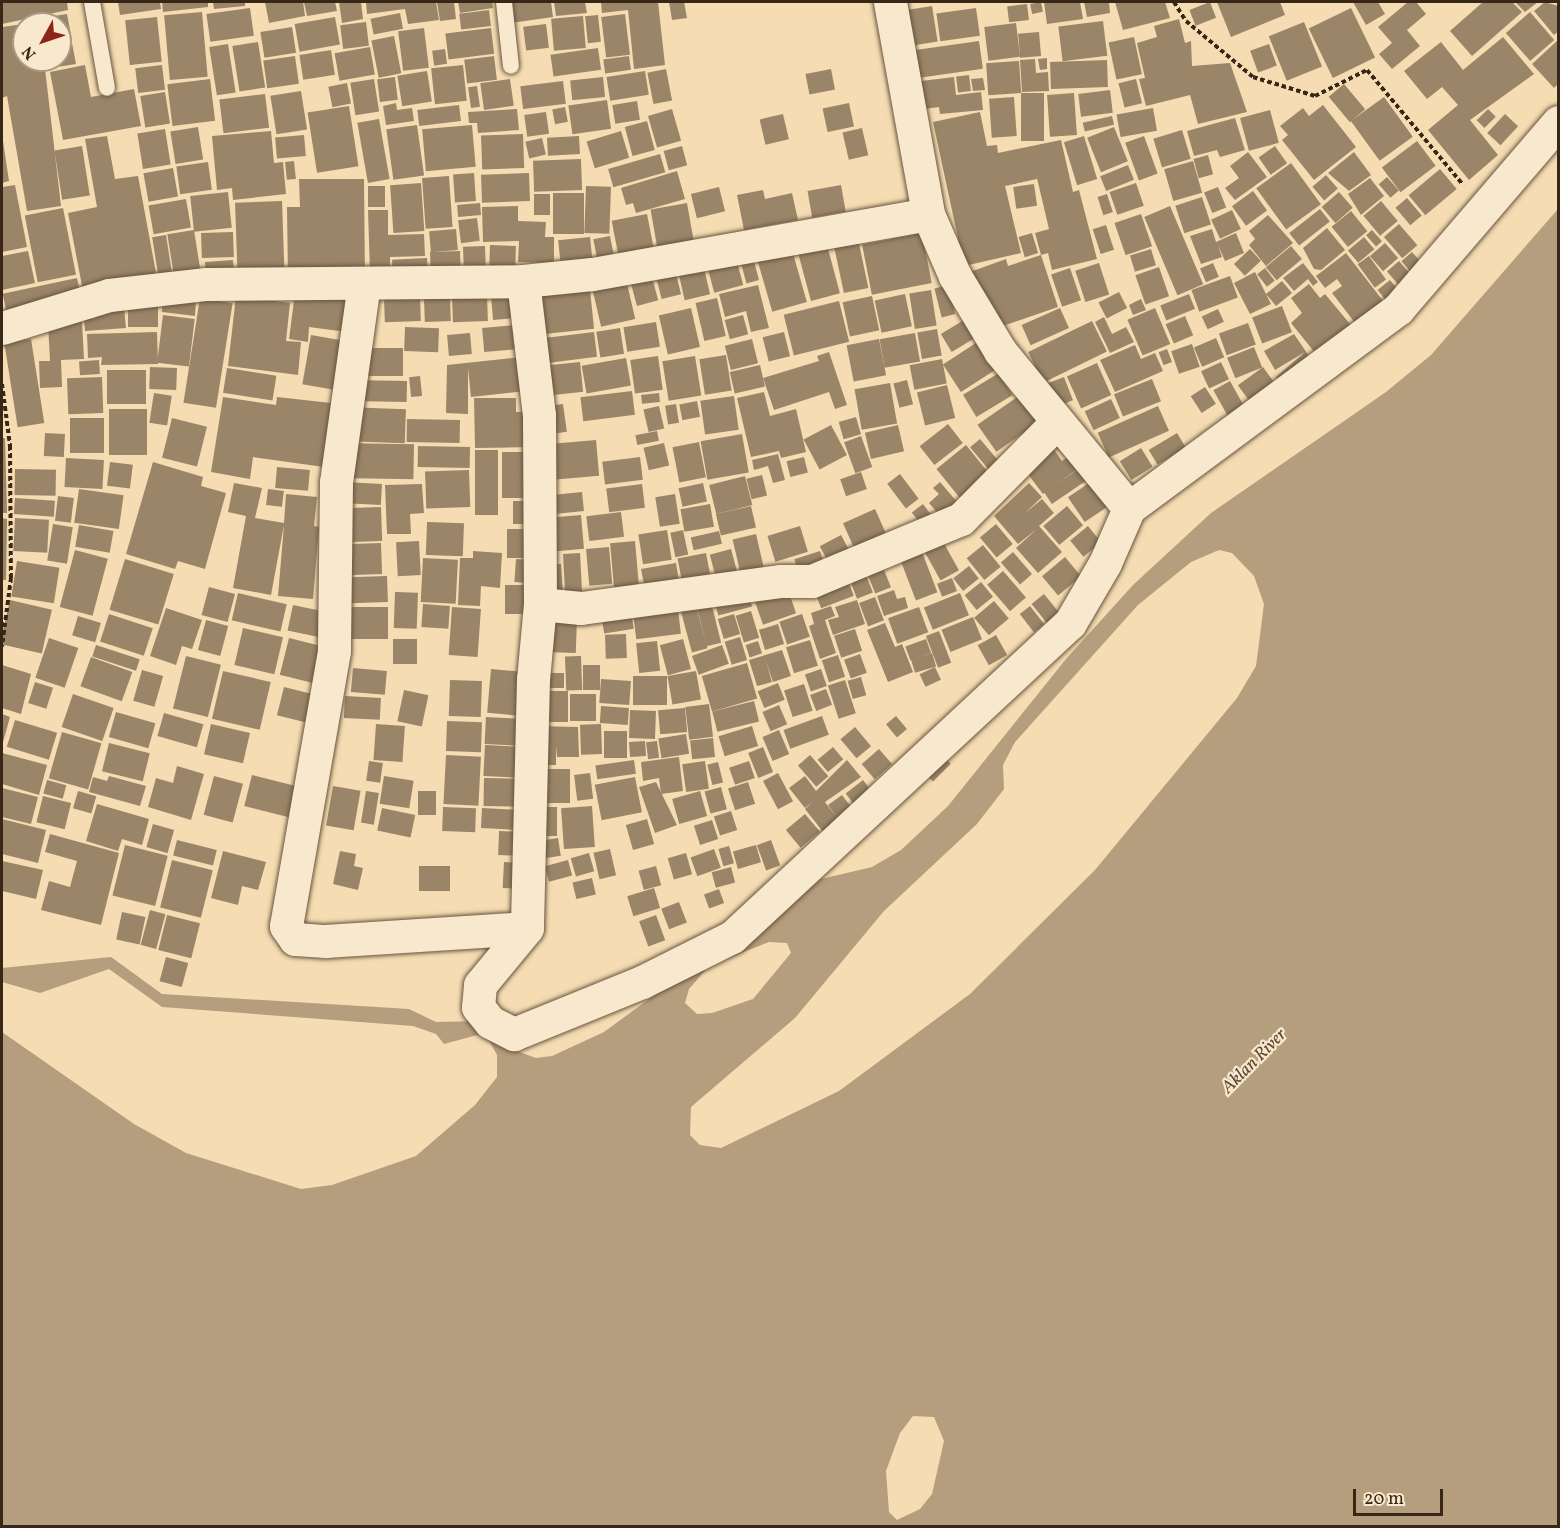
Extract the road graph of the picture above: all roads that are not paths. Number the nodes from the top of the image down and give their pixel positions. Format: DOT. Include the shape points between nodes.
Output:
graph roads {
  1 [pos="92,2"];
  2 [pos="504,2"];
  3 [pos="890,2"];
  4 [pos="511,66"];
  5 [pos="107,88"];
  6 [pos="1558,122"];
  7 [pos="928,214"];
  8 [pos="523,281"];
  9 [pos="364,283"];
  10 [pos="2,328"];
  11 [pos="1057,422"];
  12 [pos="1129,508"];
  13 [pos="540,604"];
  14 [pos="527,927"];
  1 -- 5 [label="lane"];
  2 -- 4 [label="lane"];
  3 -- 7 [label="street"];
  6 -- 12 [label="street" via="1398,309"];
  7 -- 8 [label="street" via="592,274"];
  7 -- 11 [label="street" via="978,318"];
  8 -- 9 [label="street"];
  8 -- 13 [label="street" via="539,415"];
  9 -- 10 [label="street" via="206,284 110,295"];
  9 -- 14 [label="street" via="336,482 334,651 286,926 295,939 326,941"];
  11 -- 12 [label="street"];
  11 -- 13 [label="street" via="961,519 812,581 781,581 581,608"];
  12 -- 14 [label="street" via="1105,563 1070,623 732,937 642,982 514,1034 490,1022 478,1007 480,985"];
  13 -- 14 [label="street" via="533,679"];
}
